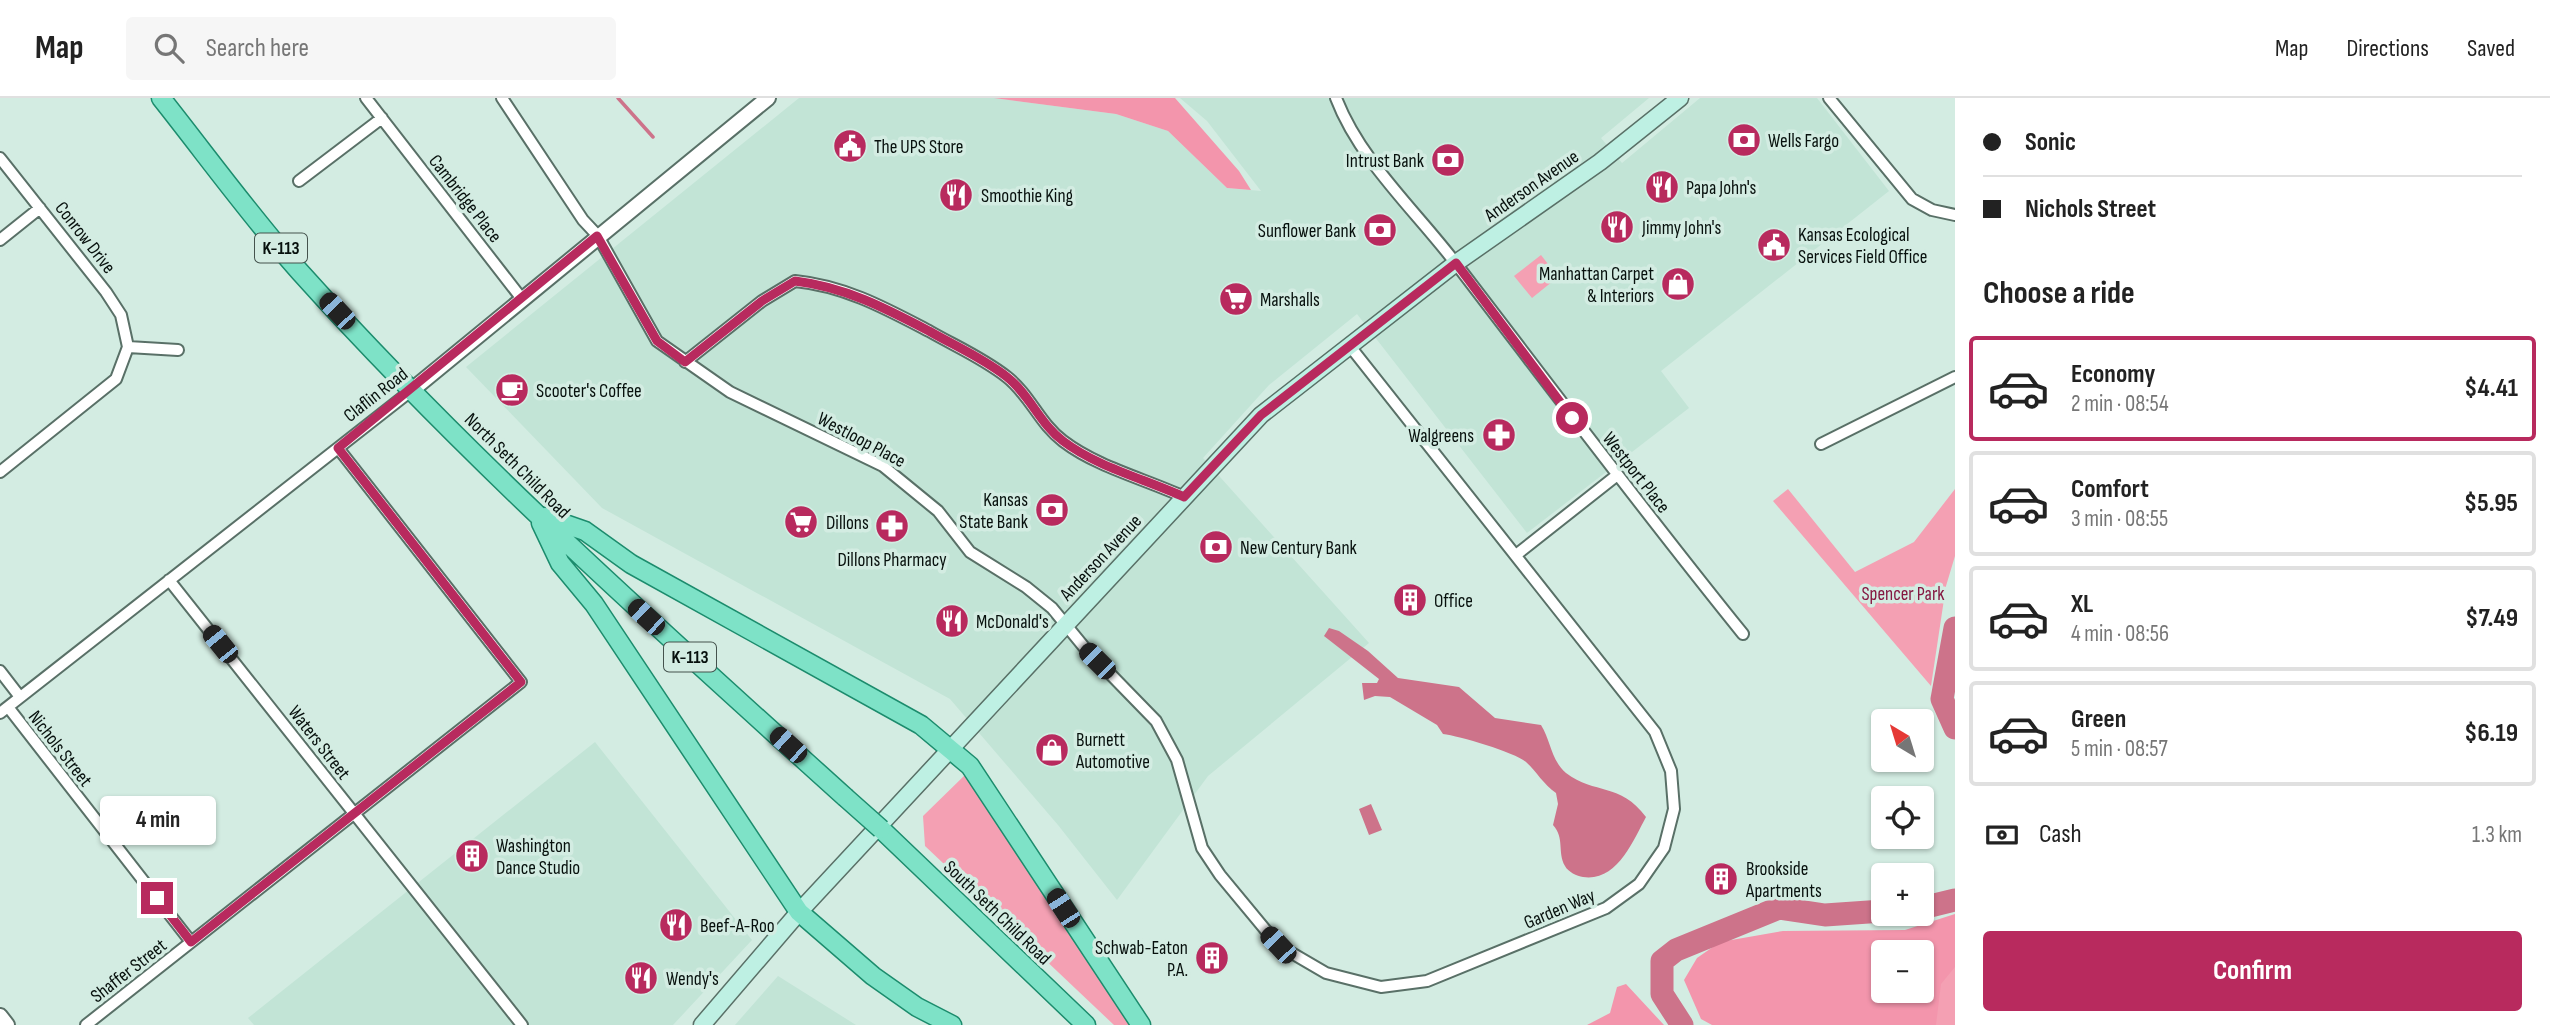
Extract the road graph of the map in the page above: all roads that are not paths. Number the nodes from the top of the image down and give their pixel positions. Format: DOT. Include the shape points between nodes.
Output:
graph roads {
  1 [pos="160,98"];
  2 [pos="366,98"];
  3 [pos="502,98"];
  4 [pos="768,98"];
  5 [pos="1336,98"];
  6 [pos="1829,98"];
  7 [pos="1676,100"];
  8 [pos="382,118"];
  9 [pos="0,158"];
  10 [pos="299,181"];
  11 [pos="40,208"];
  12 [pos="1955,215"];
  13 [pos="597,236"];
  14 [pos="0,240"];
  15 [pos="1456,263"];
  16 [pos="522,299"];
  17 [pos="1349,345"];
  18 [pos="128,347"];
  19 [pos="178,350"];
  20 [pos="685,362"];
  21 [pos="1955,377"];
  22 [pos="412,390"];
  23 [pos="1821,444"];
  24 [pos="338,448"];
  25 [pos="0,472"];
  26 [pos="1616,476"];
  27 [pos="1184,497"];
  28 [pos="537,515"];
  29 [pos="1516,555"];
  30 [pos="169,580"];
  31 [pos="1066,625"];
  32 [pos="1743,634"];
  33 [pos="0,671"];
  34 [pos="20,697"];
  35 [pos="4,710"];
  36 [pos="951,749"];
  37 [pos="354,813"];
  38 [pos="881,829"];
  39 [pos="800,912"];
  40 [pos="191,942"];
  41 [pos="0,1016"];
  42 [pos="7,1025"];
  43 [pos="86,1025"];
  44 [pos="522,1025"];
  45 [pos="702,1025"];
  46 [pos="952,1025"];
  47 [pos="1086,1025"];
  48 [pos="1141,1025"];
  1 -- 22 [label="main road, North Seth Child Road / K-113" via="299,270"];
  2 -- 8 [label="street, Cambridge Place"];
  3 -- 13 [label="street, Westloop Place"];
  4 -- 13 [label="street, Claflin Road"];
  5 -- 15 [label="street, Westport Place" via="1371,158"];
  6 -- 12 [label="street" via="1912,199"];
  7 -- 15 [label="main road, Anderson Avenue" via="1600,162"];
  8 -- 10 [label="street"];
  8 -- 16 [label="street, Cambridge Place"];
  9 -- 11 [label="street, Conrow Drive"];
  11 -- 14 [label="street"];
  11 -- 18 [label="street, Conrow Drive" via="121,315"];
  13 -- 16 [label="street, Claflin Road"];
  13 -- 20 [label="street, Westloop Place" via="657,341"];
  15 -- 17 [label="main road, Anderson Avenue"];
  15 -- 26 [label="street, Westport Place"];
  16 -- 22 [label="street, Claflin Road"];
  17 -- 27 [label="main road, Anderson Avenue" via="1261,415"];
  17 -- 29 [label="street, Garden Way"];
  18 -- 19 [label="street"];
  18 -- 25 [label="street" via="116,379"];
  20 -- 27 [label="street" via="795,281 850,292 968,351 1007,377 1028,396 1050,428 1076,450"];
  20 -- 31 [label="street, Westloop Place" via="751,403 883,466 938,511 970,552 1026,587"];
  21 -- 23 [label="street"];
  22 -- 24 [label="street, Claflin Road"];
  22 -- 28 [label="main road, North Seth Child Road / K-113"];
  24 -- 30 [label="street, Claflin Road"];
  24 -- 37 [label="street, Shaffer Street" via="521,682"];
  26 -- 29 [label="street"];
  26 -- 32 [label="street, Westport Place"];
  27 -- 31 [label="main road, Anderson Avenue"];
  28 -- 36 [label="main road" via="585,531 631,564 921,725"];
  28 -- 38 [label="main road, North Seth Child Road / K-113, bridge"];
  28 -- 39 [label="main road" via="560,563 594,604"];
  29 -- 31 [label="street, Garden Way" via="1654,732 1671,771 1674,809 1664,848 1639,884 1606,908 1427,981 1381,987 1343,979 1306,964 1278,945 1252,918 1202,848 1177,761 1156,721"];
  30 -- 34 [label="street, Claflin Road"];
  30 -- 37 [label="street, Waters Street"];
  31 -- 36 [label="main road, Anderson Avenue"];
  33 -- 34 [label="street, Nichols Street"];
  34 -- 35 [label="street, Claflin Road"];
  35 -- 40 [label="street, Nichols Street"];
  36 -- 39 [label="main road, Anderson Avenue"];
  36 -- 48 [label="main road" via="970,766"];
  37 -- 40 [label="street, Shaffer Street"];
  37 -- 44 [label="street, Waters Street"];
  38 -- 47 [label="main road, South Seth Child Road / K-113"];
  39 -- 45 [label="main road, Anderson Avenue"];
  39 -- 46 [label="main road" via="873,976"];
  40 -- 43 [label="street, Shaffer Street"];
  41 -- 42 [label="street"];
}
